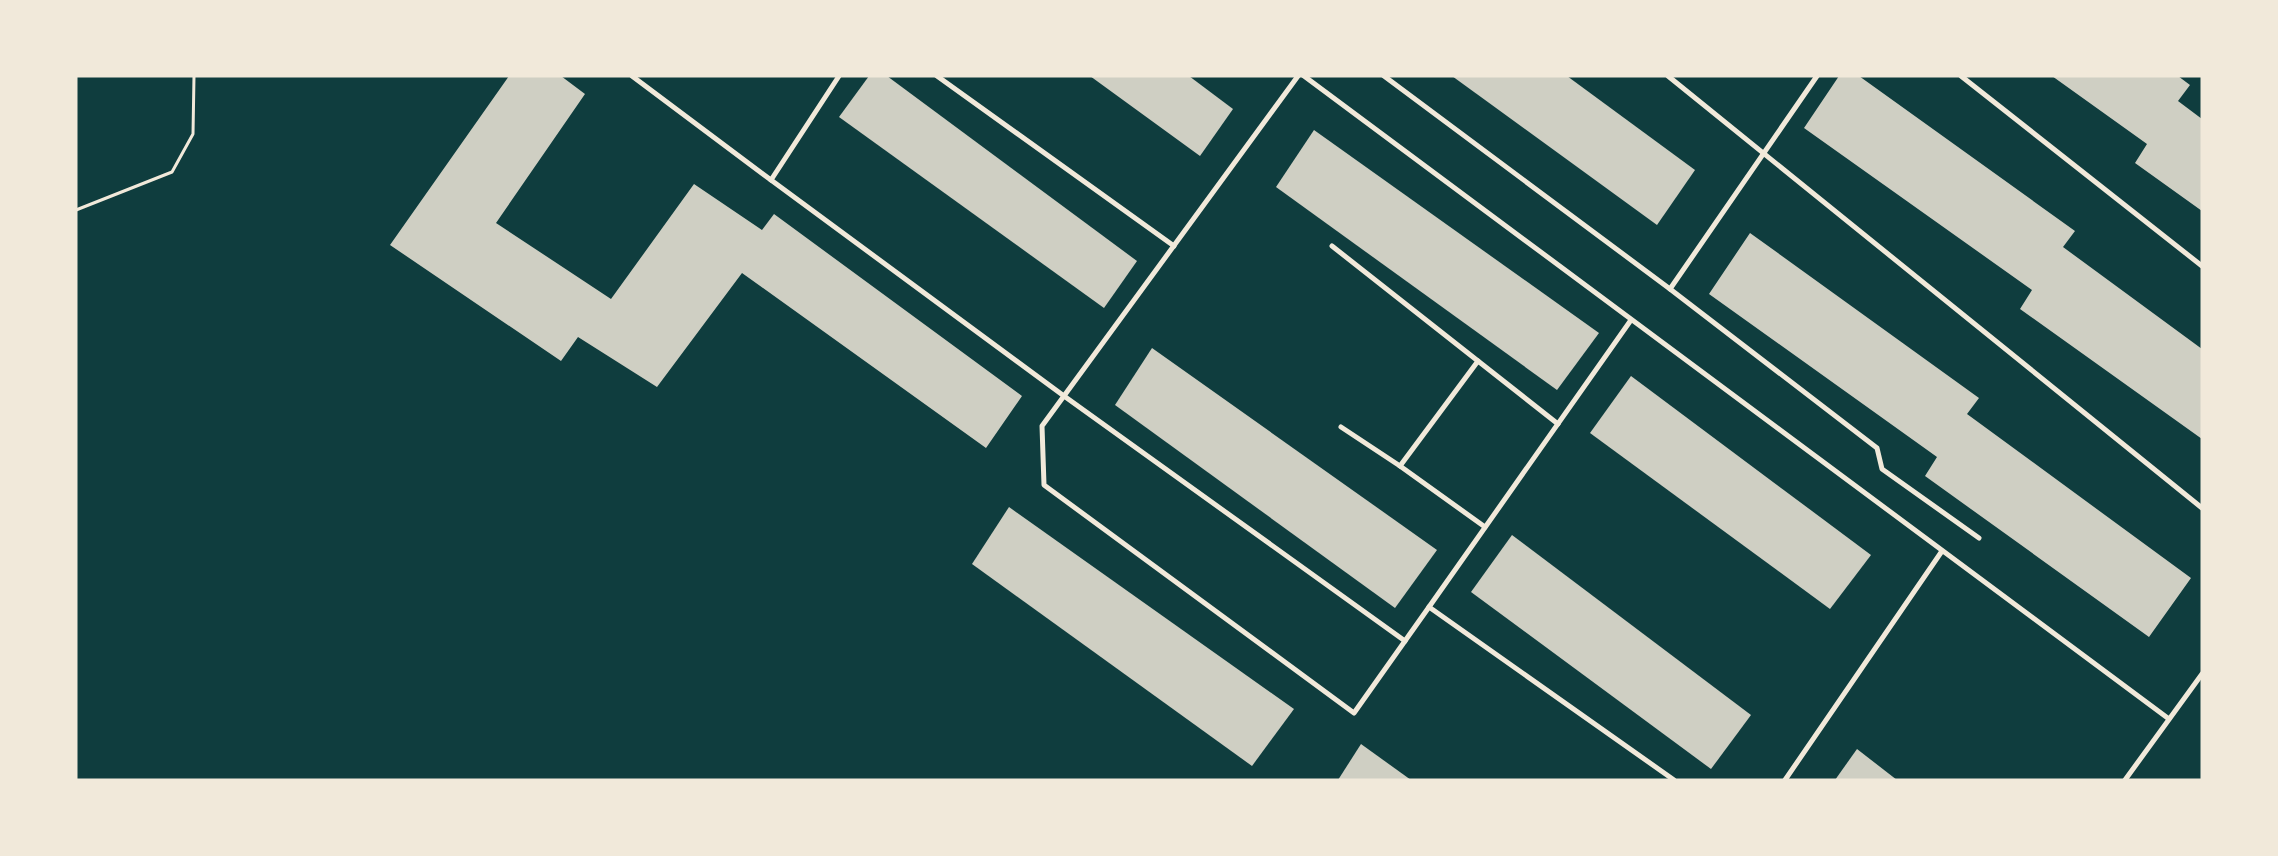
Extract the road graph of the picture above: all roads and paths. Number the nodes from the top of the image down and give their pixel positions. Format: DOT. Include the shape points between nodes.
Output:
graph roads {
  1 [pos="194,76"];
  2 [pos="632,76"];
  3 [pos="839,76"];
  4 [pos="937,76"];
  5 [pos="1298,76"];
  6 [pos="1304,76"];
  7 [pos="1384,76"];
  8 [pos="1668,76"];
  9 [pos="1817,76"];
  10 [pos="1961,76"];
  11 [pos="1763,153"];
  12 [pos="770,180"];
  13 [pos="76,210"];
  14 [pos="1174,246"];
  15 [pos="1332,246"];
  16 [pos="2202,266"];
  17 [pos="1670,289"];
  18 [pos="1632,320"];
  19 [pos="1478,361"];
  20 [pos="1064,396"];
  21 [pos="1558,424"];
  22 [pos="1341,427"];
  23 [pos="1400,466"];
  24 [pos="2202,508"];
  25 [pos="1485,527"];
  26 [pos="1979,538"];
  27 [pos="1942,551"];
  28 [pos="1429,606"];
  29 [pos="1404,641"];
  30 [pos="2202,674"];
  31 [pos="2169,719"];
  32 [pos="1674,780"];
  33 [pos="1785,780"];
  34 [pos="2125,780"];
  1 -- 13 [label="path" via="193,134 172,172"];
  2 -- 12 [label="street"];
  3 -- 12 [label="street"];
  4 -- 14 [label="street"];
  5 -- 14 [label="street"];
  6 -- 18 [label="street"];
  7 -- 17 [label="street"];
  8 -- 11 [label="street"];
  9 -- 11 [label="street"];
  10 -- 16 [label="street"];
  11 -- 17 [label="street"];
  11 -- 24 [label="street"];
  12 -- 20 [label="street"];
  14 -- 20 [label="street"];
  15 -- 19 [label="street"];
  17 -- 26 [label="street" via="1877,448 1882,469"];
  18 -- 21 [label="street"];
  18 -- 27 [label="street"];
  19 -- 21 [label="street"];
  19 -- 23 [label="street"];
  20 -- 29 [label="street"];
  20 -- 29 [label="street" via="1042,426 1044,485 1354,713"];
  21 -- 25 [label="street"];
  22 -- 23 [label="street"];
  23 -- 25 [label="street"];
  25 -- 28 [label="street"];
  27 -- 31 [label="street"];
  27 -- 33 [label="street"];
  28 -- 29 [label="street"];
  28 -- 32 [label="street"];
  30 -- 31 [label="street"];
  31 -- 34 [label="street"];
}
